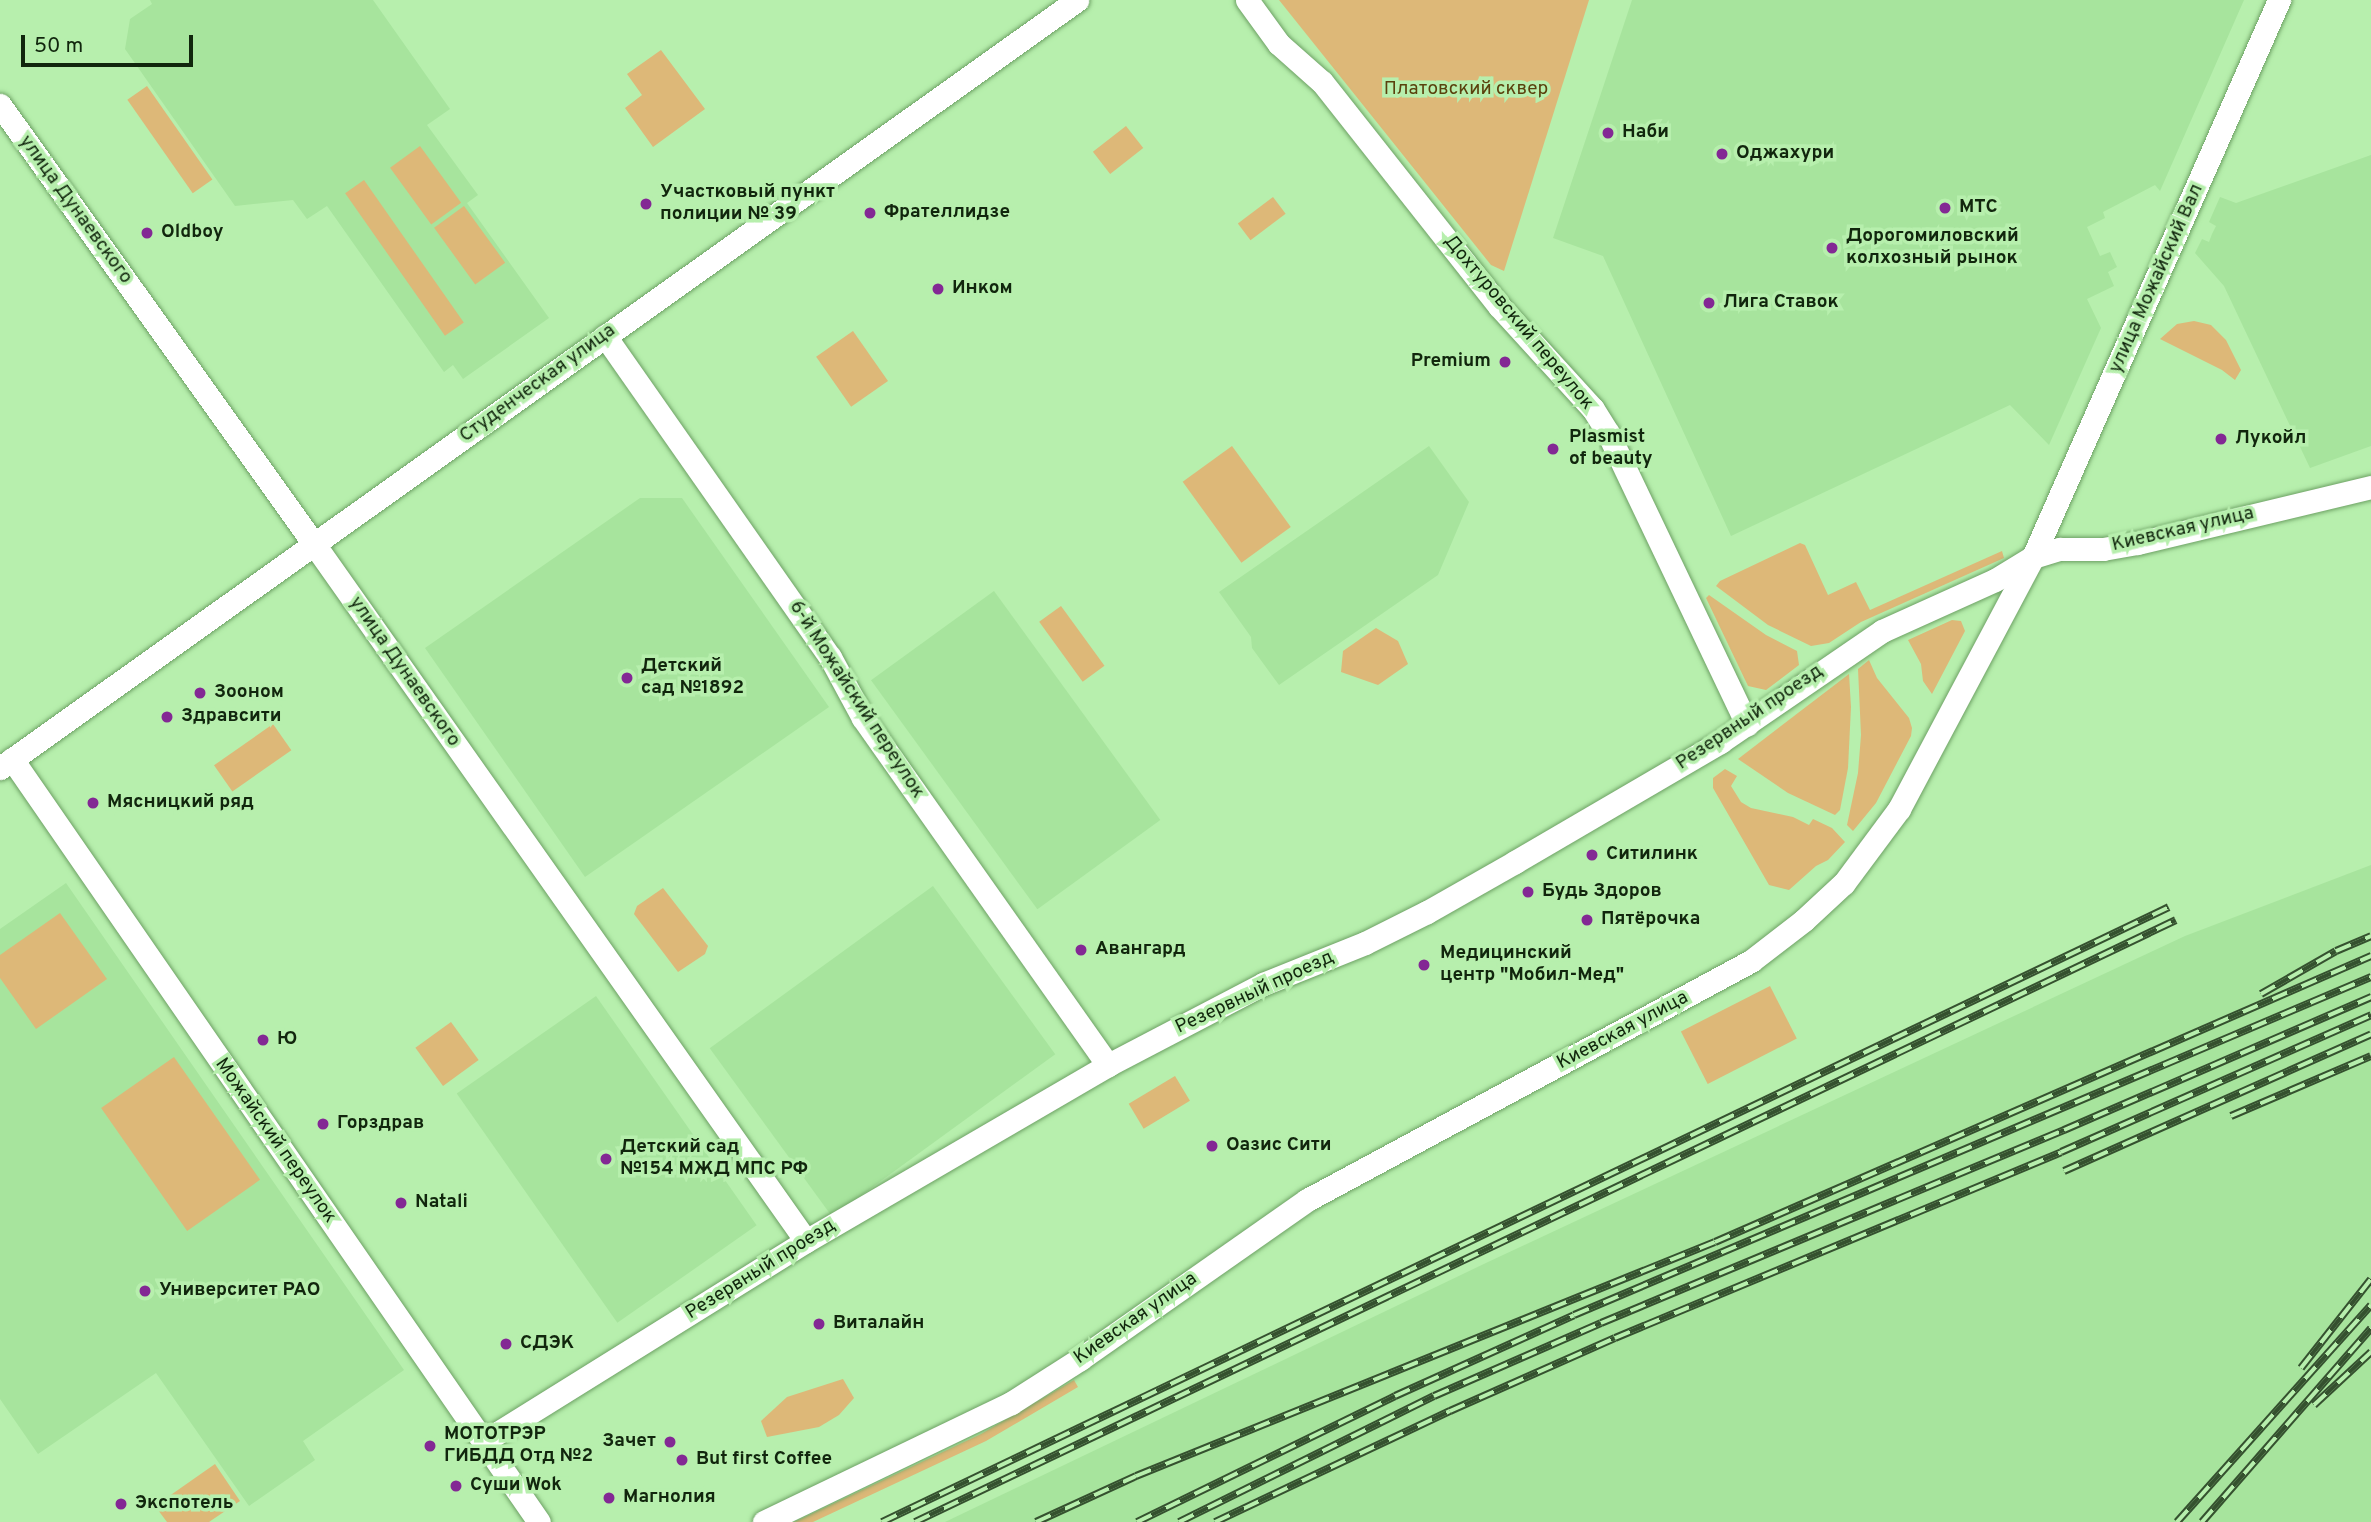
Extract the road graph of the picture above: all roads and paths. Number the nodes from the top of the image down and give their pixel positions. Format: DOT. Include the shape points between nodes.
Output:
graph roads {
  1 [pos="1077,0"];
  2 [pos="1247,0"];
  3 [pos="2279,0"];
  4 [pos="0,105"];
  5 [pos="605,336"];
  6 [pos="2371,486"];
  7 [pos="314,544"];
  8 [pos="2033,557"];
  9 [pos="1747,725"];
  10 [pos="6,764"];
  11 [pos="1108,1065"];
  12 [pos="806,1241"];
  13 [pos="483,1442"];
  14 [pos="538,1522"];
  15 [pos="764,1522"];
  1 -- 5 [label="street, Студенческая улица"];
  2 -- 9 [label="street, Дохтуровский переулок" via="1279,44 1322,82 1499,306 1593,409"];
  3 -- 8 [label="street, улица Можайский Вал"];
  4 -- 7 [label="street, улица Дунаевского"];
  5 -- 7 [label="street, Студенческая улица"];
  5 -- 11 [label="street, 6-й Можайский переулок" via="830,657 863,718"];
  6 -- 8 [label="street, Киевская улица" via="2138,544 2060,549"];
  7 -- 10 [label="street, Студенческая улица"];
  7 -- 12 [label="street, улица Дунаевского"];
  8 -- 9 [label="street, Резервный проезд" via="1995,580 1882,631"];
  8 -- 15 [label="street, Киевская улица" via="1899,809 1844,883 1773,946 1307,1200 1011,1403"];
  9 -- 11 [label="street, Резервный проезд" via="1427,912 1263,984"];
  10 -- 13 [label="street, Можайский переулок"];
  11 -- 12 [label="street, Резервный проезд"];
  12 -- 13 [label="street, Резервный проезд"];
  13 -- 14 [label="street, Можайский переулок"];
}
